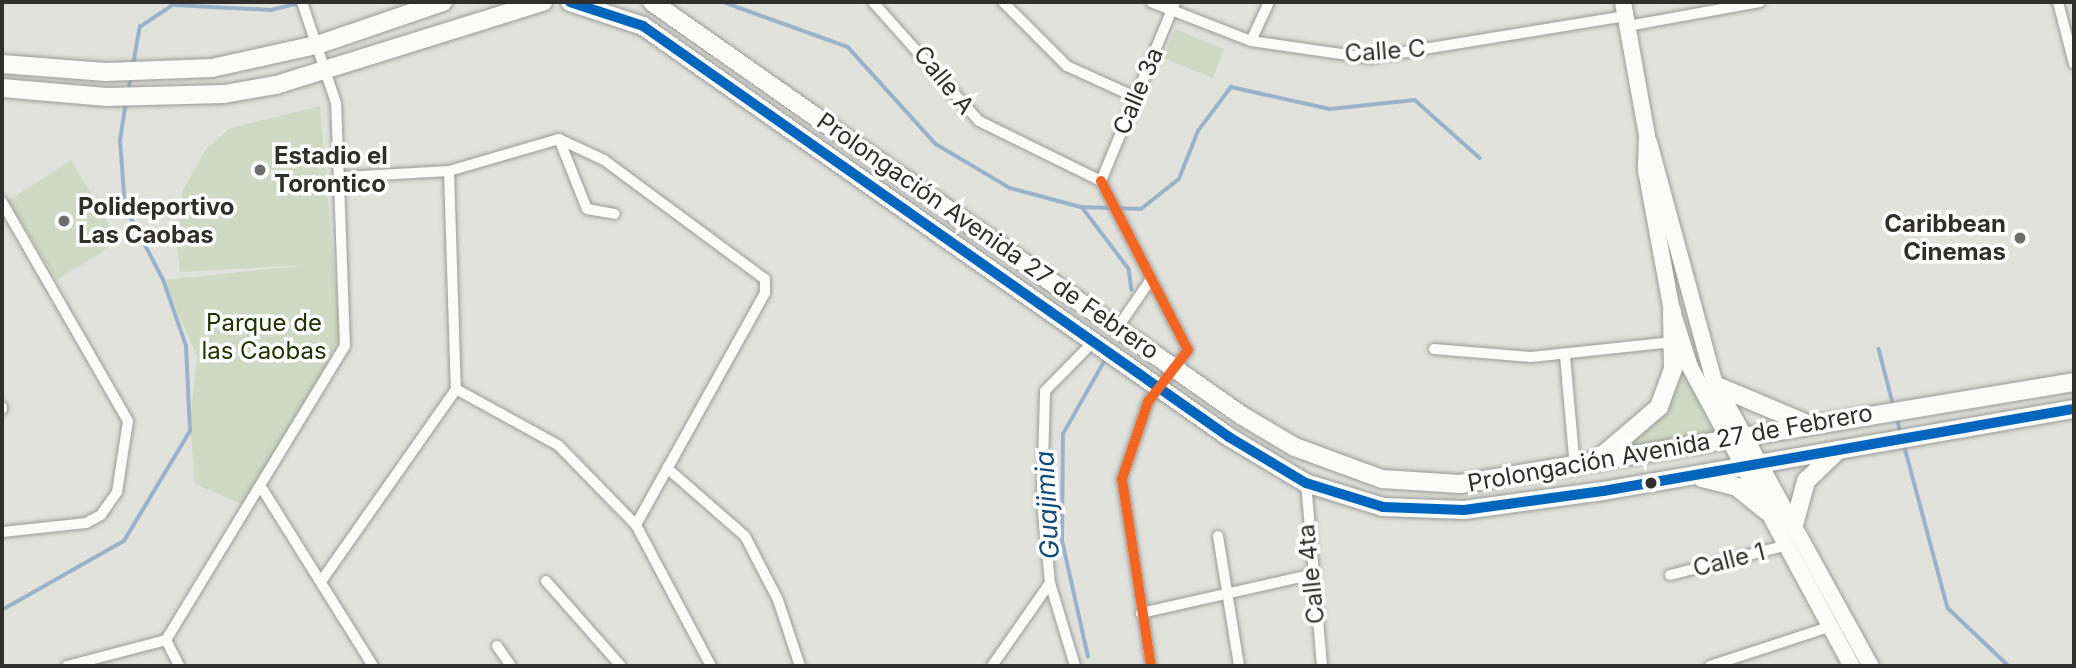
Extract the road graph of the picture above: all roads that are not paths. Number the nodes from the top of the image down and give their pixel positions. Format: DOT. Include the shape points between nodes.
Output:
graph roads {
  1 [pos="302,2"];
  2 [pos="443,2"];
  3 [pos="543,2"];
  4 [pos="570,2"];
  5 [pos="652,2"];
  6 [pos="873,2"];
  7 [pos="1003,2"];
  8 [pos="1151,2"];
  9 [pos="1269,2"];
  10 [pos="1758,2"];
  11 [pos="2058,2"];
  12 [pos="1173,7"];
  13 [pos="1625,15"];
  14 [pos="1251,41"];
  15 [pos="320,44"];
  16 [pos="2,64"];
  17 [pos="2074,64"];
  18 [pos="328,70"];
  19 [pos="2,88"];
  20 [pos="1135,97"];
  21 [pos="1647,136"];
  22 [pos="559,139"];
  23 [pos="449,172"];
  24 [pos="343,177"];
  25 [pos="1101,181"];
  26 [pos="2,202"];
  27 [pos="615,214"];
  28 [pos="1149,282"];
  29 [pos="1672,311"];
  30 [pos="1118,327"];
  31 [pos="1673,341"];
  32 [pos="1093,342"];
  33 [pos="1434,349"];
  34 [pos="1565,356"];
  35 [pos="1178,370"];
  36 [pos="2074,382"];
  37 [pos="1158,386"];
  38 [pos="1717,386"];
  39 [pos="456,388"];
  40 [pos="2074,409"];
  41 [pos="1814,425"];
  42 [pos="1746,437"];
  43 [pos="1727,441"];
  44 [pos="1840,448"];
  45 [pos="1761,464"];
  46 [pos="1582,467"];
  47 [pos="1741,467"];
  48 [pos="667,468"];
  49 [pos="1681,477"];
  50 [pos="1306,482"];
  51 [pos="263,490"];
  52 [pos="1767,511"];
  53 [pos="636,525"];
  54 [pos="1794,525"];
  55 [pos="2,532"];
  56 [pos="1218,536"];
  57 [pos="1788,545"];
  58 [pos="1310,575"];
  59 [pos="1670,575"];
  60 [pos="322,580"];
  61 [pos="546,581"];
  62 [pos="1050,583"];
  63 [pos="1225,594"];
  64 [pos="1141,613"];
  65 [pos="1832,626"];
  66 [pos="166,640"];
  67 [pos="497,646"];
  68 [pos="81,664"];
  69 [pos="67,666"];
  70 [pos="179,666"];
  71 [pos="373,666"];
  72 [pos="511,666"];
  73 [pos="621,666"];
  74 [pos="711,666"];
  75 [pos="800,666"];
  76 [pos="992,666"];
  77 [pos="1075,666"];
  78 [pos="1150,666"];
  79 [pos="1239,666"];
  80 [pos="1322,666"];
  81 [pos="1710,666"];
  82 [pos="1853,666"];
  83 [pos="1871,666"];
  1 -- 15 [label="street"];
  2 -- 15 [label="main road"];
  3 -- 18 [label="main road"];
  4 -- 32 [label="main road, Prolongación Avenida 27 de Febrero" via="643,26"];
  5 -- 30 [label="main road, Prolongación Avenida 27 de Febrero"];
  6 -- 25 [label="street, Calle A" via="979,121"];
  7 -- 20 [label="street" via="1067,65"];
  8 -- 12 [label="street, Calle C"];
  9 -- 14 [label="street"];
  10 -- 13 [label="street, Calle C"];
  11 -- 17 [label="street"];
  12 -- 14 [label="street, Calle C"];
  12 -- 20 [label="street, Calle 3a"];
  13 -- 14 [label="street, Calle C" via="1369,58"];
  13 -- 21 [label="main road"];
  15 -- 16 [label="main road" via="261,61 162,72"];
  15 -- 18 [label="street"];
  18 -- 19 [label="main road" via="224,94 107,97"];
  18 -- 24 [label="street"];
  20 -- 25 [label="street, Calle 3a"];
  21 -- 29 [label="main road" via="1646,170"];
  21 -- 38 [label="main road" via="1660,166 1697,329"];
  22 -- 23 [label="street"];
  22 -- 27 [label="street" via="587,209"];
  22 -- 48 [label="street" via="604,160 765,279 765,293"];
  23 -- 24 [label="street"];
  23 -- 39 [label="street"];
  24 -- 51 [label="street" via="345,346"];
  25 -- 28 [label="street"];
  26 -- 55 [label="street" via="128,421 117,492 101,515 86,523"];
  28 -- 30 [label="street"];
  28 -- 35 [label="street" via="1188,350"];
  29 -- 31 [label="main road"];
  29 -- 43 [label="main road" via="1701,394"];
  30 -- 35 [label="main road, Prolongación Avenida 27 de Febrero"];
  31 -- 34 [label="street"];
  31 -- 46 [label="main road" via="1672,369 1659,408"];
  32 -- 37 [label="main road, Prolongación Avenida 27 de Febrero"];
  32 -- 62 [label="street" via="1054,379 1042,406"];
  33 -- 34 [label="street" via="1498,357"];
  34 -- 46 [label="street"];
  35 -- 37 [label="street"];
  35 -- 46 [label="main road, Prolongación Avenida 27 de Febrero" via="1295,447 1382,479 1461,484"];
  36 -- 41 [label="main road, Prolongación Avenida 27 de Febrero"];
  37 -- 50 [label="main road, Prolongación Avenida 27 de Febrero"];
  37 -- 64 [label="street" via="1127,453 1122,480"];
  38 -- 41 [label="main road"];
  38 -- 42 [label="main road"];
  39 -- 53 [label="street" via="558,445"];
  39 -- 60 [label="street"];
  40 -- 44 [label="main road, Prolongación Avenida 27 de Febrero"];
  41 -- 42 [label="main road, Prolongación Avenida 27 de Febrero"];
  42 -- 43 [label="main road, Prolongación Avenida 27 de Febrero"];
  42 -- 45 [label="main road"];
  43 -- 46 [label="main road, Prolongación Avenida 27 de Febrero"];
  43 -- 47 [label="main road"];
  44 -- 45 [label="main road, Prolongación Avenida 27 de Febrero"];
  44 -- 54 [label="main road" via="1806,481"];
  45 -- 47 [label="main road, Prolongación Avenida 27 de Febrero"];
  45 -- 54 [label="main road"];
  47 -- 49 [label="main road, Prolongación Avenida 27 de Febrero"];
  47 -- 52 [label="main road"];
  48 -- 53 [label="street"];
  48 -- 75 [label="street" via="745,536 778,600"];
  49 -- 50 [label="main road, Prolongación Avenida 27 de Febrero" via="1464,510 1383,507"];
  49 -- 52 [label="main road" via="1737,487"];
  50 -- 58 [label="street, Calle 4ta"];
  51 -- 60 [label="street"];
  51 -- 66 [label="street"];
  52 -- 57 [label="main road"];
  53 -- 74 [label="street"];
  54 -- 83 [label="main road"];
  56 -- 63 [label="street"];
  57 -- 59 [label="street, Calle 1"];
  57 -- 65 [label="main road"];
  58 -- 63 [label="street"];
  58 -- 80 [label="street, Calle 4ta"];
  60 -- 71 [label="street"];
  61 -- 73 [label="street"];
  62 -- 76 [label="street"];
  62 -- 77 [label="street"];
  63 -- 64 [label="street"];
  63 -- 79 [label="street"];
  64 -- 78 [label="street"];
  65 -- 81 [label="street"];
  65 -- 82 [label="main road"];
  66 -- 68 [label="street"];
  66 -- 70 [label="street"];
  67 -- 72 [label="street"];
  68 -- 69 [label="street"];
}
